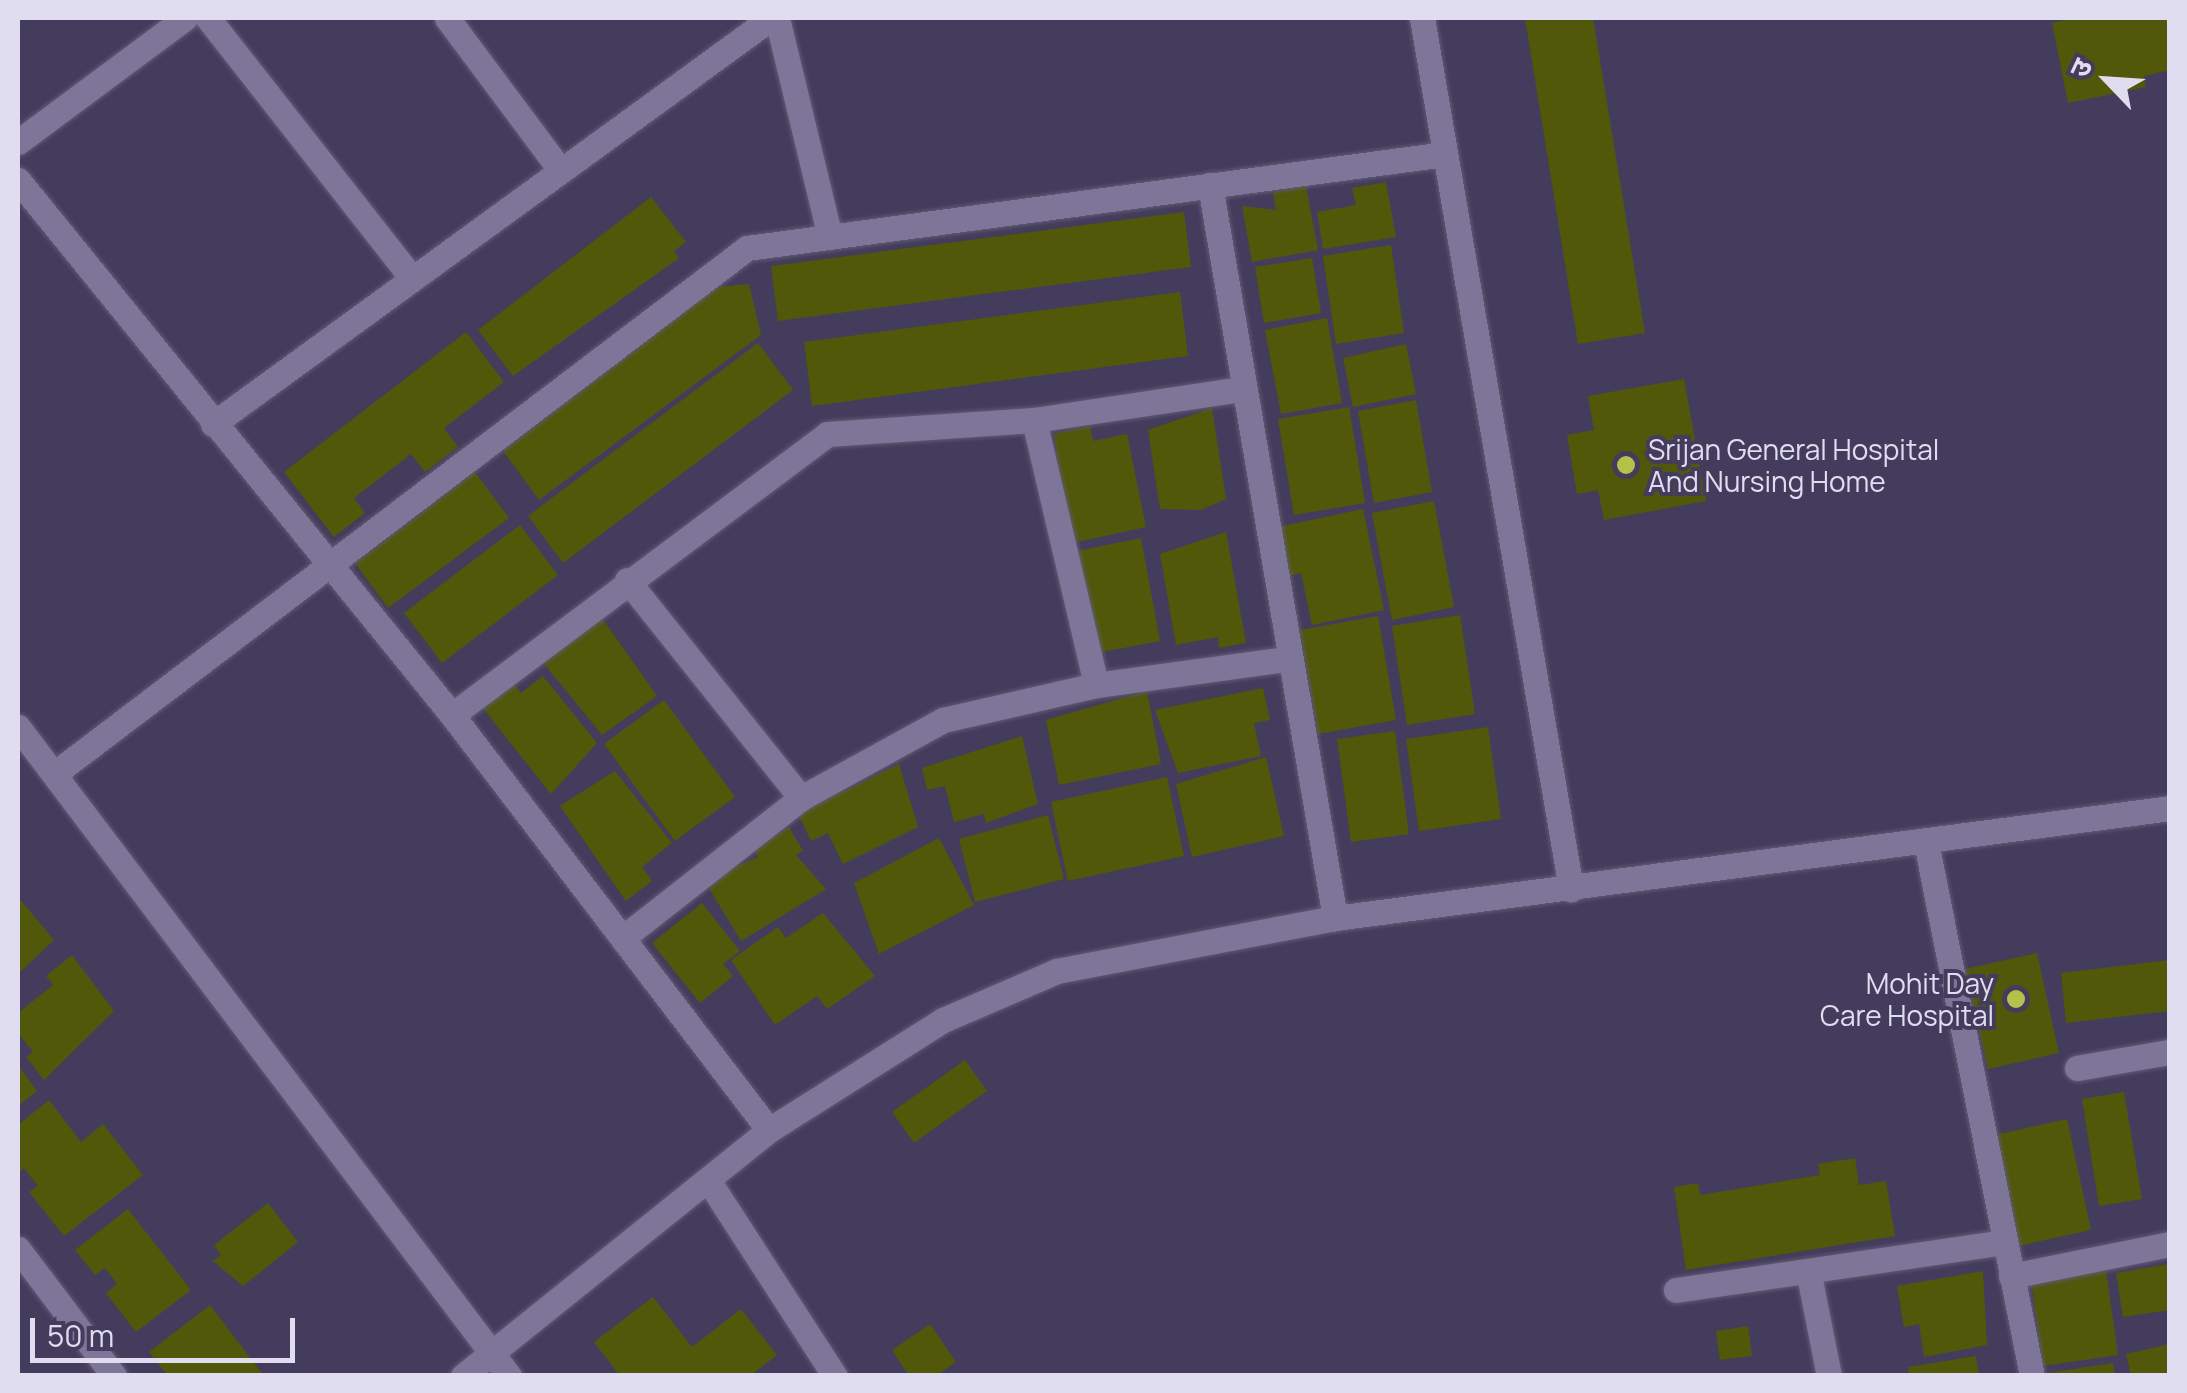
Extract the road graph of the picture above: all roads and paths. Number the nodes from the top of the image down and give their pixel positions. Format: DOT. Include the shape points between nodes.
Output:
graph roads {
  1 [pos="185,18"];
  2 [pos="208,18"];
  3 [pos="448,18"];
  4 [pos="774,18"];
  5 [pos="1422,18"];
  6 [pos="18,142"];
  7 [pos="1445,154"];
  8 [pos="558,167"];
  9 [pos="18,180"];
  10 [pos="1210,185"];
  11 [pos="830,237"];
  12 [pos="411,276"];
  13 [pos="1240,389"];
  14 [pos="1034,420"];
  15 [pos="213,424"];
  16 [pos="326,564"];
  17 [pos="627,580"];
  18 [pos="1285,659"];
  19 [pos="1096,685"];
  20 [pos="452,716"];
  21 [pos="18,728"];
  22 [pos="54,774"];
  23 [pos="801,798"];
  24 [pos="2170,808"];
  25 [pos="1926,842"];
  26 [pos="1571,888"];
  27 [pos="1335,918"];
  28 [pos="624,936"];
  29 [pos="2169,1054"];
  30 [pos="2077,1068"];
  31 [pos="768,1130"];
  32 [pos="708,1180"];
  33 [pos="2004,1242"];
  34 [pos="2170,1244"];
  35 [pos="18,1249"];
  36 [pos="1809,1276"];
  37 [pos="2010,1276"];
  38 [pos="1676,1290"];
  39 [pos="492,1352"];
  40 [pos="114,1376"];
  41 [pos="462,1376"];
  42 [pos="509,1376"];
  43 [pos="835,1376"];
  44 [pos="1829,1376"];
  45 [pos="2032,1376"];
  1 -- 6 [label="street"];
  2 -- 12 [label="street"];
  3 -- 8 [label="street"];
  4 -- 8 [label="street"];
  4 -- 11 [label="street"];
  5 -- 7 [label="street"];
  7 -- 10 [label="street"];
  7 -- 26 [label="street"];
  8 -- 12 [label="street"];
  9 -- 15 [label="street"];
  10 -- 11 [label="street"];
  10 -- 13 [label="street"];
  11 -- 16 [label="street" via="747,248"];
  12 -- 15 [label="street"];
  13 -- 14 [label="street"];
  13 -- 18 [label="street"];
  14 -- 17 [label="street" via="827,434"];
  14 -- 19 [label="street"];
  15 -- 16 [label="street"];
  16 -- 20 [label="street"];
  16 -- 22 [label="street"];
  17 -- 20 [label="street"];
  17 -- 23 [label="street"];
  18 -- 19 [label="street"];
  18 -- 27 [label="street"];
  19 -- 23 [label="street" via="944,720"];
  20 -- 28 [label="street"];
  21 -- 22 [label="street"];
  22 -- 39 [label="street"];
  23 -- 28 [label="street"];
  24 -- 25 [label="street"];
  25 -- 26 [label="street"];
  25 -- 33 [label="street"];
  26 -- 27 [label="street"];
  27 -- 31 [label="street" via="1057,971 943,1020"];
  28 -- 31 [label="street"];
  29 -- 30 [label="street"];
  31 -- 32 [label="street"];
  32 -- 39 [label="street"];
  32 -- 43 [label="street"];
  33 -- 36 [label="street"];
  33 -- 37 [label="street"];
  34 -- 37 [label="street"];
  35 -- 40 [label="street"];
  36 -- 38 [label="street"];
  36 -- 44 [label="street"];
  37 -- 45 [label="street"];
  39 -- 41 [label="street"];
  39 -- 42 [label="street"];
}
